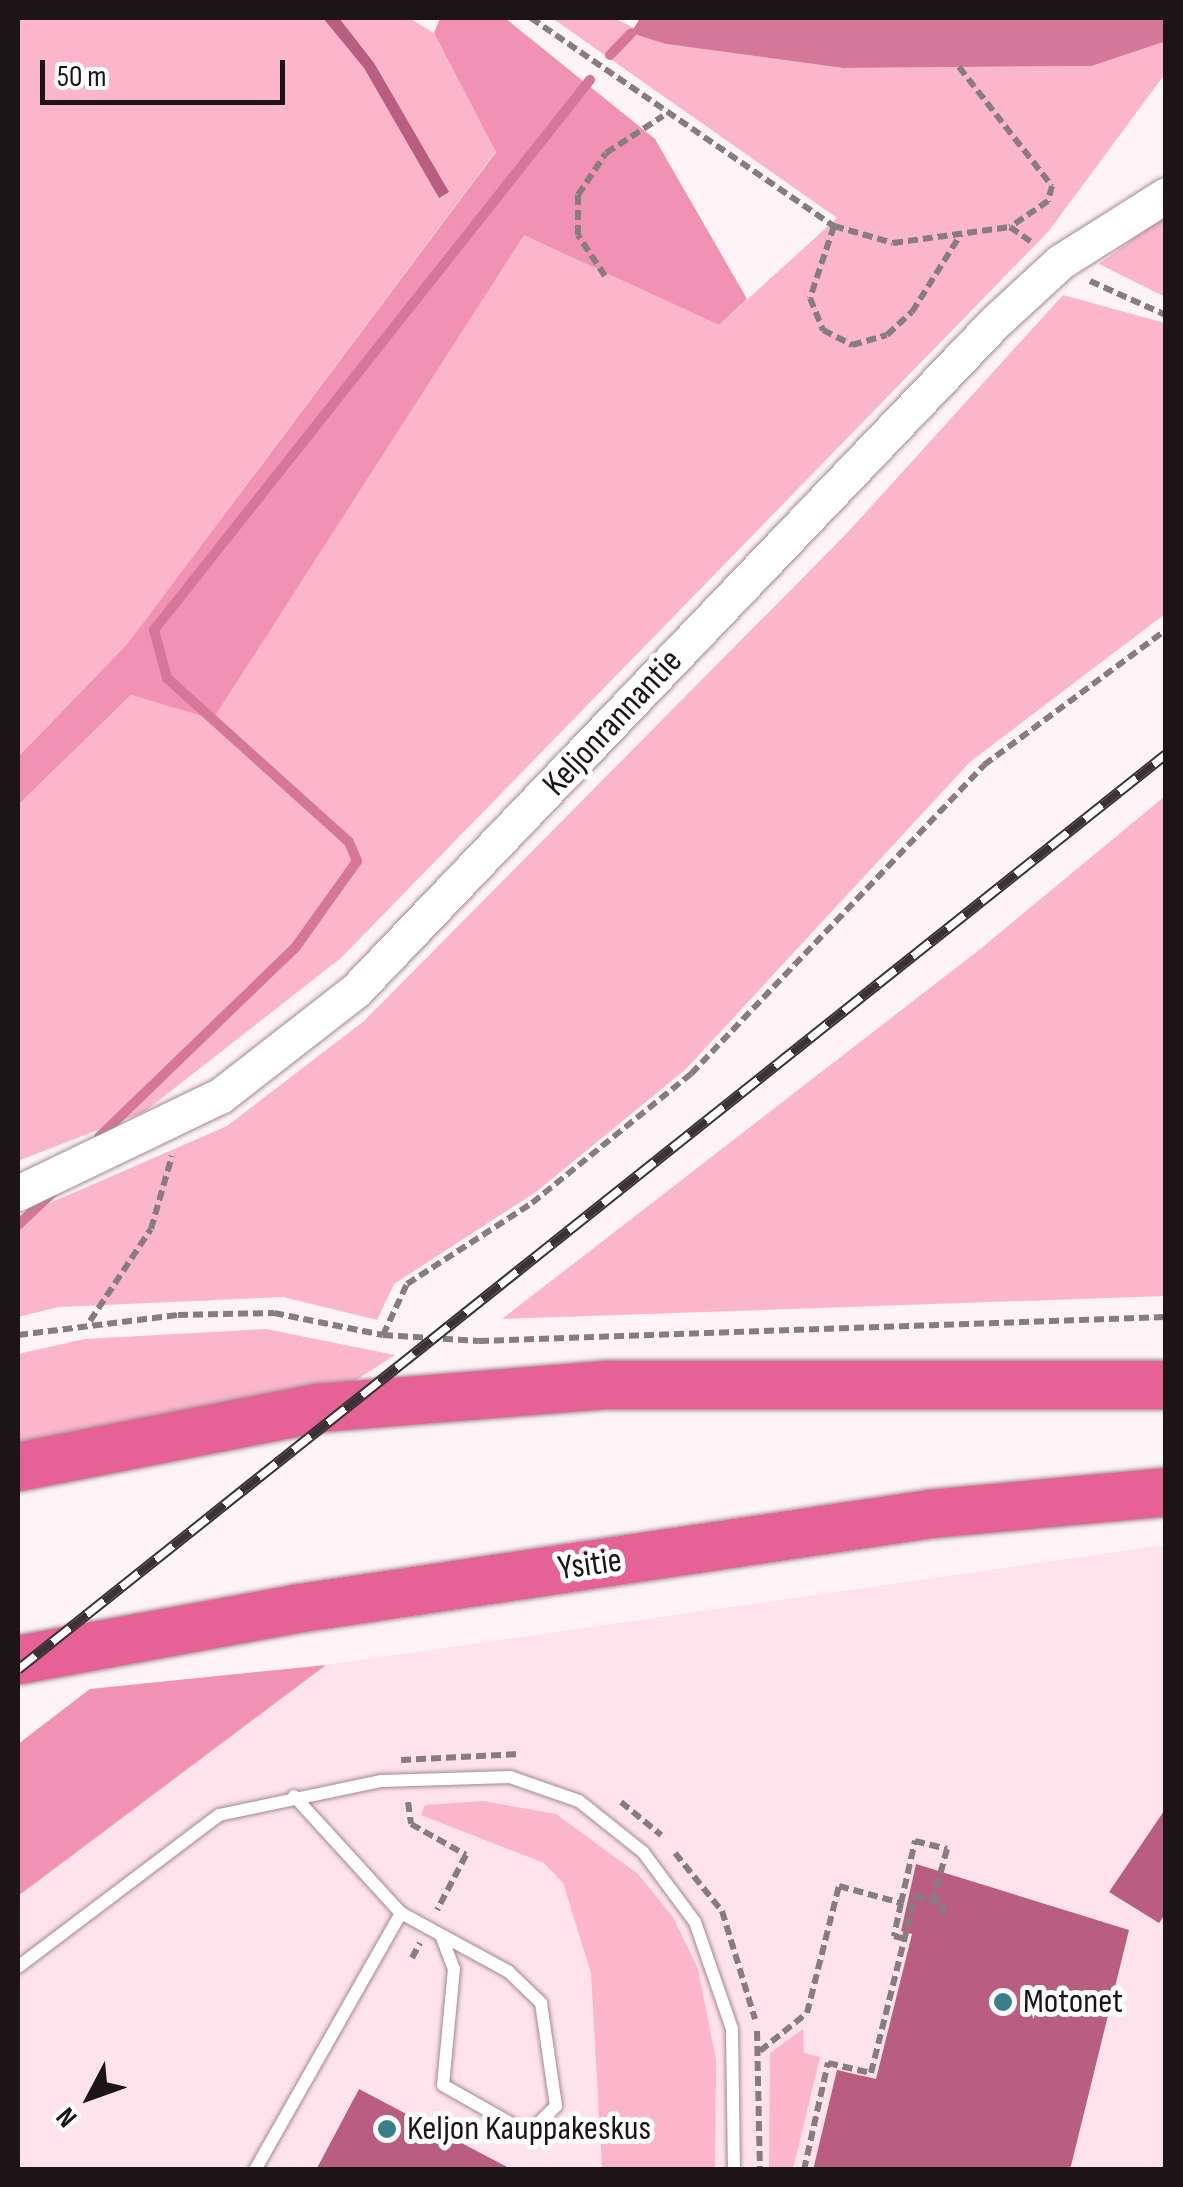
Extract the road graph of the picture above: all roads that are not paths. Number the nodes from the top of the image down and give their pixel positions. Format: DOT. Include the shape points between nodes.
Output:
graph roads {
  1 [pos="1166,196"];
  2 [pos="18,1194"];
  3 [pos="1166,1385"];
  4 [pos="18,1467"];
  5 [pos="1166,1492"];
  6 [pos="18,1660"];
  7 [pos="294,1796"];
  8 [pos="401,1913"];
  9 [pos="440,1936"];
  10 [pos="18,1967"];
  11 [pos="255,2169"];
  12 [pos="734,2170"];
  1 -- 2 [label="street, Keljonrannantie" via="1060,262 396,952 285,1050 177,1121"];
  3 -- 4 [label="highway" via="608,1385 320,1408"];
  5 -- 6 [label="highway, Ysitie" via="931,1514"];
  7 -- 8 [label="lane"];
  7 -- 10 [label="lane" via="219,1815"];
  7 -- 12 [label="lane" via="404,1780 510,1777 579,1801 643,1852 696,1922 720,1984 738,2080"];
  8 -- 9 [label="lane"];
  8 -- 11 [label="lane"];
  9 -- 9 [label="lane" via="509,1972 541,2003 556,2106 536,2126 518,2128 443,2085 454,1969"];
}
